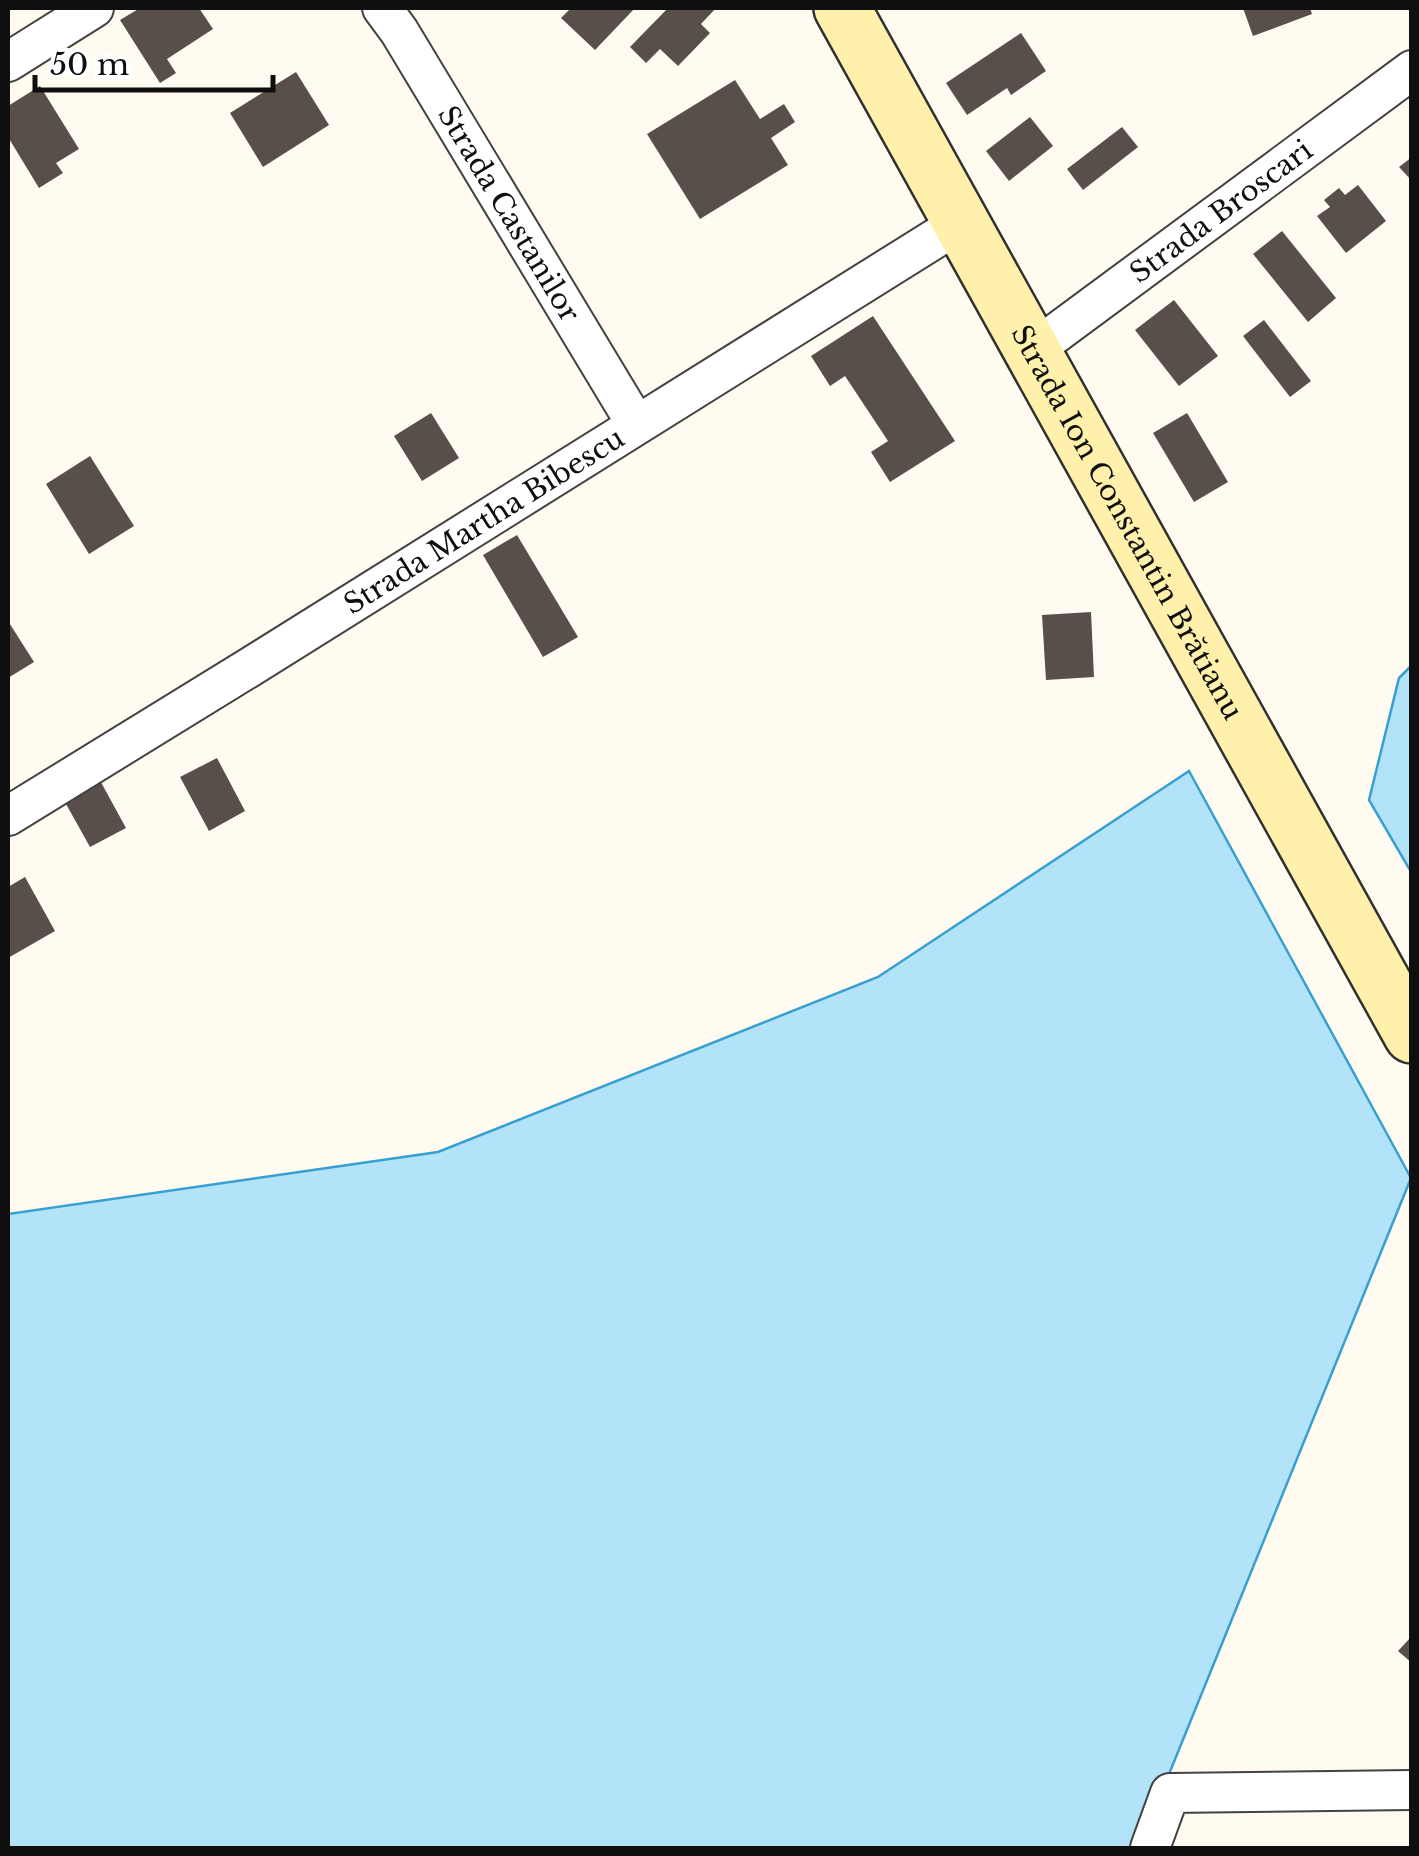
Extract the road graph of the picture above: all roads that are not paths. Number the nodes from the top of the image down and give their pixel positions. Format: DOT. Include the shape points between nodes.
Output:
graph roads {
  1 [pos="94,8"];
  2 [pos="382,8"];
  3 [pos="842,8"];
  4 [pos="8,62"];
  5 [pos="1412,70"];
  6 [pos="960,223"];
  7 [pos="1032,351"];
  8 [pos="636,424"];
  9 [pos="8,816"];
  10 [pos="1412,1036"];
  11 [pos="1412,1790"];
  12 [pos="1150,1848"];
  1 -- 4 [label="street"];
  2 -- 8 [label="street, Strada Castanilor"];
  3 -- 6 [label="main road, Strada Ion Constantin Brătianu"];
  5 -- 7 [label="street, Strada Broscari"];
  6 -- 7 [label="main road, Strada Ion Constantin Brătianu"];
  6 -- 8 [label="street, Strada Martha Bibescu"];
  7 -- 10 [label="main road, Strada Ion Constantin Brătianu"];
  8 -- 9 [label="street, Strada Martha Bibescu"];
  11 -- 12 [label="street" via="1170,1793"];
}
